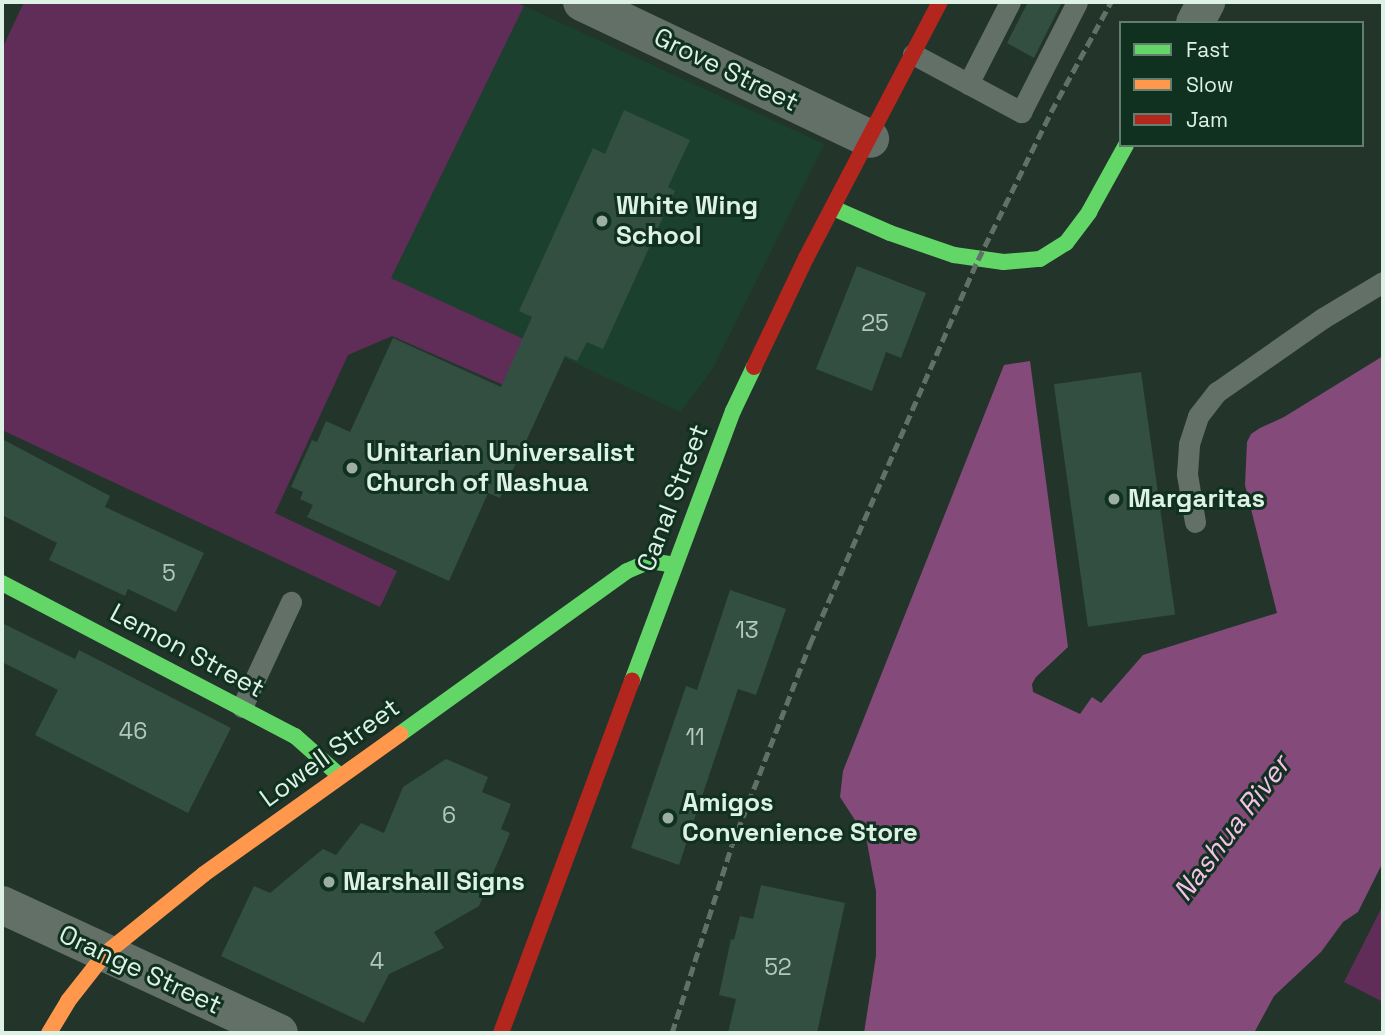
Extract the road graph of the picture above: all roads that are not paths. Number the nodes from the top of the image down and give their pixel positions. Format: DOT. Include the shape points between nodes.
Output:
graph roads {
  1 [pos="582,2"];
  2 [pos="940,2"];
  3 [pos="1010,2"];
  4 [pos="1077,2"];
  5 [pos="1206,2"];
  6 [pos="1196,21"];
  7 [pos="914,54"];
  8 [pos="968,85"];
  9 [pos="870,139"];
  10 [pos="1125,147"];
  11 [pos="833,208"];
  12 [pos="1383,282"];
  13 [pos="1195,522"];
  14 [pos="674,565"];
  15 [pos="2,583"];
  16 [pos="291,602"];
  17 [pos="242,707"];
  18 [pos="340,776"];
  19 [pos="2,905"];
  20 [pos="105,954"];
  21 [pos="50,1033"];
  22 [pos="279,1033"];
  23 [pos="501,1033"];
  1 -- 9 [label="street, Grove Street"];
  2 -- 7 [label="street, Canal Street"];
  3 -- 8 [label="lane"];
  4 -- 8 [label="lane" via="1021,112"];
  5 -- 6 [label="street"];
  7 -- 8 [label="lane"];
  7 -- 9 [label="street, Canal Street"];
  9 -- 11 [label="street, Canal Street"];
  10 -- 11 [label="street" via="1066,243 1040,259 1003,262 954,255"];
  11 -- 14 [label="street, Canal Street" via="742,389"];
  12 -- 13 [label="lane" via="1243,373 1217,392 1198,416 1189,444 1187,474"];
  14 -- 18 [label="street, Lowell Street" via="650,561 627,571"];
  14 -- 23 [label="street, Canal Street"];
  15 -- 17 [label="street, Lemon Street"];
  16 -- 17 [label="lane"];
  17 -- 18 [label="street, Lemon Street" via="295,736"];
  18 -- 20 [label="street, Lowell Street" via="204,874"];
  19 -- 20 [label="street, Orange Street"];
  20 -- 21 [label="street, Lowell Street" via="68,1001"];
  20 -- 22 [label="street, Orange Street"];
}
